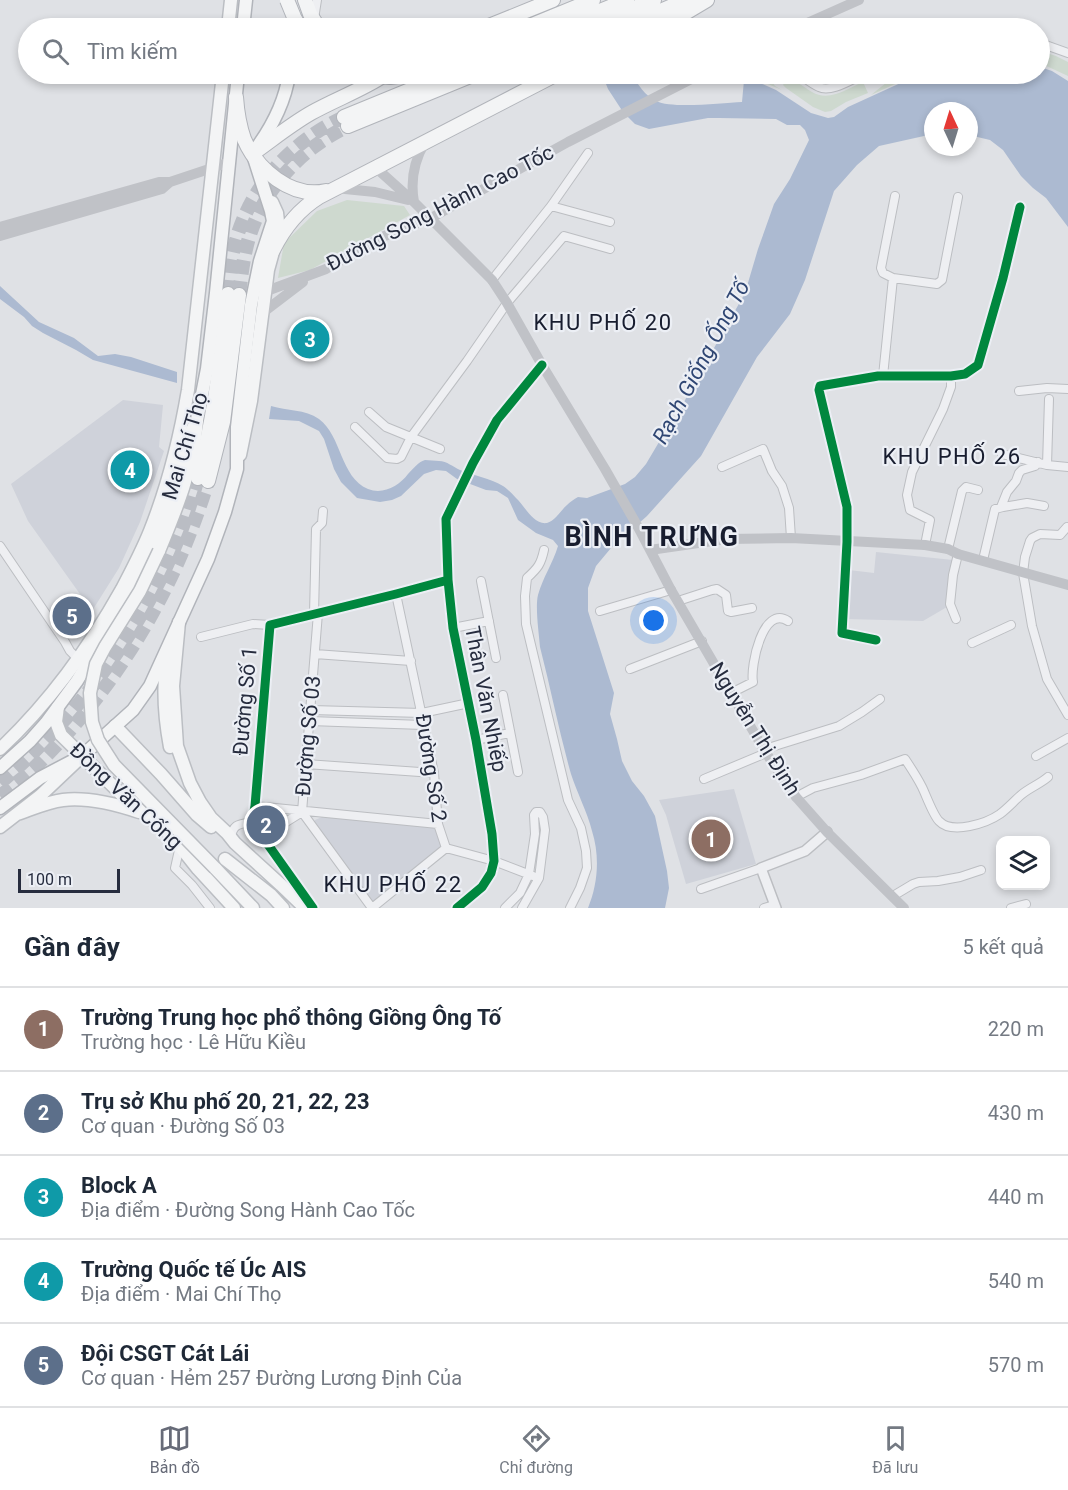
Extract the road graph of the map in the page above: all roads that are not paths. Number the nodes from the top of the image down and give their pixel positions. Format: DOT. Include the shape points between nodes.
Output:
graph roads {
  1 [pos="231,0"];
  2 [pos="246,0"];
  3 [pos="287,0"];
  4 [pos="297,0"];
  5 [pos="305,0"];
  6 [pos="317,0"];
  7 [pos="553,0"];
  8 [pos="593,0"];
  9 [pos="654,0"];
  10 [pos="686,0"];
  11 [pos="705,0"];
  12 [pos="859,0"];
  13 [pos="626,13"];
  14 [pos="229,18"];
  15 [pos="244,18"];
  16 [pos="295,18"];
  17 [pos="295,18"];
  18 [pos="313,18"];
  19 [pos="317,18"];
  20 [pos="509,18"];
  21 [pos="549,18"];
  22 [pos="603,18"];
  23 [pos="673,18"];
  24 [pos="818,18"];
  25 [pos="1050,47"];
  26 [pos="1068,53"];
  27 [pos="222,84"];
  28 [pos="237,84"];
  29 [pos="288,84"];
  30 [pos="369,84"];
  31 [pos="427,84"];
  32 [pos="448,84"];
  33 [pos="537,84"];
  34 [pos="680,84"];
  35 [pos="814,84"];
  36 [pos="842,84"];
  37 [pos="236,97"];
  38 [pos="425,142"];
  39 [pos="588,153"];
  40 [pos="252,154"];
  41 [pos="230,162"];
  42 [pos="213,167"];
  43 [pos="375,167"];
  44 [pos="170,182"];
  45 [pos="334,188"];
  46 [pos="265,190"];
  47 [pos="895,196"];
  48 [pos="958,197"];
  49 [pos="414,202"];
  50 [pos="550,206"];
  51 [pos="1020,207"];
  52 [pos="430,218"];
  53 [pos="610,222"];
  54 [pos="0,227"];
  55 [pos="0,236"];
  56 [pos="610,249"];
  57 [pos="273,250"];
  58 [pos="312,274"];
  59 [pos="893,278"];
  60 [pos="492,280"];
  61 [pos="264,292"];
  62 [pos="233,295"];
  63 [pos="507,303"];
  64 [pos="261,314"];
  65 [pos="542,365"];
  66 [pos="883,376"];
  67 [pos="951,376"];
  68 [pos="1068,389"];
  69 [pos="1018,391"];
  70 [pos="1049,399"];
  71 [pos="369,412"];
  72 [pos="197,420"];
  73 [pos="355,427"];
  74 [pos="411,437"];
  75 [pos="440,449"];
  76 [pos="1002,454"];
  77 [pos="1038,462"];
  78 [pos="1047,465"];
  79 [pos="722,467"];
  80 [pos="1068,467"];
  81 [pos="237,469"];
  82 [pos="203,479"];
  83 [pos="978,490"];
  84 [pos="1044,506"];
  85 [pos="1001,507"];
  86 [pos="323,511"];
  87 [pos="1066,527"];
  88 [pos="791,538"];
  89 [pos="848,542"];
  90 [pos="925,545"];
  91 [pos="0,546"];
  92 [pos="544,550"];
  93 [pos="650,550"];
  94 [pos="953,551"];
  95 [pos="983,560"];
  96 [pos="1023,573"];
  97 [pos="448,580"];
  98 [pos="481,581"];
  99 [pos="1068,585"];
  100 [pos="671,590"];
  101 [pos="396,594"];
  102 [pos="678,601"];
  103 [pos="752,608"];
  104 [pos="600,611"];
  105 [pos="316,614"];
  106 [pos="956,619"];
  107 [pos="179,621"];
  108 [pos="489,621"];
  109 [pos="788,621"];
  110 [pos="270,625"];
  111 [pos="1011,625"];
  112 [pos="453,628"];
  113 [pos="201,636"];
  114 [pos="876,640"];
  115 [pos="702,641"];
  116 [pos="170,642"];
  117 [pos="972,643"];
  118 [pos="315,654"];
  119 [pos="74,655"];
  120 [pos="496,658"];
  121 [pos="411,661"];
  122 [pos="630,669"];
  123 [pos="731,693"];
  124 [pos="503,695"];
  125 [pos="880,699"];
  126 [pos="469,703"];
  127 [pos="58,707"];
  128 [pos="311,710"];
  129 [pos="422,713"];
  130 [pos="1068,715"];
  131 [pos="310,721"];
  132 [pos="423,725"];
  133 [pos="115,726"];
  134 [pos="510,733"];
  135 [pos="1068,738"];
  136 [pos="476,740"];
  137 [pos="0,749"];
  138 [pos="766,751"];
  139 [pos="82,756"];
  140 [pos="1036,756"];
  141 [pos="306,764"];
  142 [pos="0,768"];
  143 [pos="518,772"];
  144 [pos="434,773"];
  145 [pos="1048,777"];
  146 [pos="704,779"];
  147 [pos="796,797"];
  148 [pos="255,806"];
  149 [pos="0,808"];
  150 [pos="302,812"];
  151 [pos="17,814"];
  152 [pos="197,814"];
  153 [pos="146,815"];
  154 [pos="252,822"];
  155 [pos="438,825"];
  156 [pos="0,827"];
  157 [pos="827,832"];
  158 [pos="229,836"];
  159 [pos="262,837"];
  160 [pos="183,848"];
  161 [pos="446,848"];
  162 [pos="225,860"];
  163 [pos="494,861"];
  164 [pos="761,867"];
  165 [pos="981,870"];
  166 [pos="529,874"];
  167 [pos="539,878"];
  168 [pos="277,889"];
  169 [pos="701,889"];
  170 [pos="893,896"];
  171 [pos="1026,904"];
  172 [pos="775,906"];
  173 [pos="210,908"];
  174 [pos="234,908"];
  175 [pos="252,908"];
  176 [pos="283,908"];
  177 [pos="298,908"];
  178 [pos="305,908"];
  179 [pos="313,908"];
  180 [pos="372,908"];
  181 [pos="458,908"];
  182 [pos="505,908"];
  183 [pos="522,908"];
  184 [pos="570,908"];
  185 [pos="764,908"];
  186 [pos="904,908"];
  187 [pos="1011,908"];
  1 -- 14 [label="main road"];
  2 -- 15 [label="main road"];
  3 -- 16 [label="highway, bridge"];
  4 -- 17 [label="main road"];
  5 -- 18 [label="highway"];
  6 -- 19 [label="street"];
  7 -- 20 [label="highway"];
  8 -- 21 [label="highway"];
  9 -- 13 [label="highway"];
  10 -- 13 [label="highway"];
  11 -- 23 [label="highway"];
  12 -- 24 [label="main road"];
  13 -- 22 [label="highway"];
  25 -- 26 [label="street"];
  27 -- 42 [label="main road, Mai Chí Thọ"];
  28 -- 37 [label="main road, Mai Chí Thọ"];
  29 -- 40 [label="main road" via="278,112"];
  30 -- 40 [label="highway" via="302,119"];
  31 -- 32 [label="highway" via="346,121"];
  33 -- 38 [label="highway"];
  34 -- 52 [label="main road, Đường Song Hành Cao Tốc"];
  35 -- 36 [label="street" via="827,89"];
  37 -- 40 [label="highway" via="240,128"];
  37 -- 41 [label="main road, Mai Chí Thọ"];
  38 -- 43 [label="highway"];
  38 -- 49 [label="main road" via="417,155 412,179"];
  39 -- 50 [label="street"];
  40 -- 41 [label="main road"];
  40 -- 45 [label="highway" via="290,188 314,193"];
  40 -- 46 [label="main road, Mai Chí Thọ"];
  41 -- 42 [label="main road"];
  41 -- 72 [label="main road, Mai Chí Thọ" via="207,369"];
  42 -- 44 [label="main road"];
  42 -- 119 [label="main road, Mai Chí Thọ" via="188,390 168,479 131,572 111,609"];
  43 -- 45 [label="highway"];
  43 -- 49 [label="main road"];
  44 -- 54 [label="main road"];
  44 -- 55 [label="main road" via="162,189"];
  45 -- 49 [label="main road" via="399,196"];
  45 -- 57 [label="highway" via="300,211"];
  46 -- 57 [label="main road, Mai Chí Thọ" via="279,218"];
  46 -- 81 [label="main road, Mai Chí Thọ" via="272,224 251,305 237,427"];
  47 -- 59 [label="street" via="881,268"];
  48 -- 59 [label="street" via="942,280 937,284"];
  49 -- 52 [label="main road"];
  50 -- 53 [label="street"];
  50 -- 60 [label="street"];
  51 -- 67 [label="street" via="978,364 964,374"];
  52 -- 58 [label="main road, Đường Song Hành Cao Tốc" via="382,237"];
  52 -- 60 [label="main road"];
  56 -- 63 [label="street" via="564,236"];
  57 -- 61 [label="main road, Mai Chí Thọ"];
  58 -- 61 [label="main road, Đường Song Hành Cao Tốc"];
  58 -- 64 [label="main road, Đường Song Hành Cao Tốc"];
  59 -- 66 [label="street"];
  60 -- 63 [label="main road"];
  61 -- 64 [label="main road, Mai Chí Thọ"];
  62 -- 82 [label="highway"];
  63 -- 65 [label="main road"];
  63 -- 74 [label="street"];
  64 -- 81 [label="main road, Mai Chí Thọ" via="251,401"];
  65 -- 93 [label="main road, Nguyễn Thị Định"];
  65 -- 97 [label="street, Thân Văn Nhiếp" via="497,420 446,519"];
  66 -- 67 [label="street"];
  66 -- 89 [label="street" via="820,386 819,390 847,507"];
  67 -- 90 [label="street" via="943,409 912,472 907,495 910,510 930,520"];
  68 -- 69 [label="street"];
  70 -- 78 [label="street"];
  71 -- 74 [label="street" via="386,427"];
  72 -- 127 [label="main road, Mai Chí Thọ" via="140,574"];
  72 -- 175 [label="main road, bridge" via="196,441 185,481 159,551 96,664 90,693 92,722 114,765"];
  73 -- 74 [label="street" via="392,460 400,457"];
  74 -- 75 [label="street"];
  76 -- 77 [label="street"];
  77 -- 78 [label="street"];
  77 -- 85 [label="street" via="1019,473"];
  78 -- 80 [label="street"];
  79 -- 88 [label="street" via="763,449 789,508"];
  81 -- 107 [label="main road, Mai Chí Thọ" via="208,559"];
  83 -- 94 [label="street" via="966,487 962,491"];
  84 -- 85 [label="street" via="1027,503"];
  85 -- 95 [label="street" via="995,509"];
  86 -- 105 [label="street, Đường Số 03" via="322,523 315,530"];
  87 -- 96 [label="street" via="1060,535 1040,534 1029,541"];
  88 -- 89 [label="main road"];
  88 -- 93 [label="main road" via="726,539"];
  89 -- 90 [label="main road"];
  89 -- 114 [label="street" via="842,633"];
  90 -- 94 [label="main road"];
  91 -- 119 [label="street"];
  92 -- 184 [label="street" via="541,563 527,578 526,624 568,800 586,851 587,868"];
  93 -- 100 [label="main road, Nguyễn Thị Định"];
  94 -- 95 [label="main road"];
  94 -- 106 [label="street" via="950,604"];
  95 -- 96 [label="main road"];
  96 -- 99 [label="main road"];
  96 -- 130 [label="street" via="1047,679"];
  97 -- 101 [label="street, Đường Số 1"];
  97 -- 112 [label="street, Thân Văn Nhiếp"];
  98 -- 108 [label="street"];
  100 -- 102 [label="main road, Nguyễn Thị Định"];
  100 -- 104 [label="street"];
  101 -- 105 [label="street, Đường Số 1"];
  101 -- 121 [label="street, Đường Số 2"];
  102 -- 103 [label="street" via="717,589 726,595 728,611"];
  102 -- 115 [label="main road, Nguyễn Thị Định"];
  105 -- 110 [label="street, Đường Số 1"];
  105 -- 118 [label="street, Đường Số 03"];
  107 -- 116 [label="main road, Mai Chí Thọ"];
  107 -- 158 [label="main road" via="173,686 177,746 200,802"];
  108 -- 112 [label="street"];
  108 -- 120 [label="street"];
  109 -- 123 [label="street" via="779,618 769,622 754,657 753,682"];
  110 -- 113 [label="street" via="253,624"];
  110 -- 148 [label="street, Đường Số 1"];
  111 -- 117 [label="street"];
  112 -- 126 [label="street, Thân Văn Nhiếp"];
  115 -- 122 [label="street"];
  115 -- 123 [label="main road, Nguyễn Thị Định"];
  116 -- 133 [label="main road, Mai Chí Thọ" via="145,695"];
  116 -- 152 [label="main road" via="166,723 177,773"];
  118 -- 121 [label="street"];
  118 -- 128 [label="street, Đường Số 03"];
  119 -- 137 [label="main road, Mai Chí Thọ" via="67,676"];
  121 -- 129 [label="street, Đường Số 2"];
  123 -- 138 [label="main road, Nguyễn Thị Định"];
  124 -- 134 [label="street"];
  125 -- 138 [label="street" via="839,726"];
  126 -- 129 [label="street"];
  126 -- 136 [label="street, Thân Văn Nhiếp"];
  127 -- 139 [label="main road, Đồng Văn Cống" via="58,731"];
  127 -- 142 [label="main road, Mai Chí Thọ" via="30,741"];
  128 -- 129 [label="street"];
  128 -- 131 [label="street, Đường Số 03"];
  129 -- 132 [label="street, Đường Số 2"];
  131 -- 132 [label="street"];
  131 -- 141 [label="street, Đường Số 03"];
  132 -- 144 [label="street, Đường Số 2"];
  133 -- 139 [label="main road, Mai Chí Thọ"];
  133 -- 152 [label="main road, Đồng Văn Cống"];
  134 -- 136 [label="street"];
  134 -- 143 [label="street"];
  135 -- 140 [label="street"];
  136 -- 163 [label="street, Thân Văn Nhiếp"];
  138 -- 146 [label="street"];
  138 -- 147 [label="main road, Nguyễn Thị Định"];
  139 -- 149 [label="main road, Mai Chí Thọ" via="40,778"];
  139 -- 151 [label="main road, Mai Chí Thọ"];
  139 -- 153 [label="main road, Đồng Văn Cống"];
  141 -- 144 [label="street"];
  141 -- 150 [label="street, Đường Số 03"];
  144 -- 155 [label="street, Đường Số 2"];
  145 -- 147 [label="street" via="1022,793 999,815 957,828 939,821 905,759"];
  147 -- 157 [label="main road, Nguyễn Thị Định"];
  148 -- 150 [label="street"];
  148 -- 154 [label="street, Đường Số 1"];
  150 -- 155 [label="street"];
  150 -- 159 [label="street, Đường Số 03"];
  150 -- 180 [label="street"];
  151 -- 153 [label="main road" via="64,800 82,800"];
  151 -- 156 [label="main road, Mai Chí Thọ"];
  152 -- 168 [label="main road, Đồng Văn Cống"];
  153 -- 160 [label="main road, Đồng Văn Cống"];
  154 -- 158 [label="street" via="237,825"];
  154 -- 159 [label="street"];
  155 -- 161 [label="street, Đường Số 2"];
  157 -- 164 [label="street" via="805,851"];
  157 -- 170 [label="main road, Nguyễn Thị Định"];
  158 -- 168 [label="main road"];
  159 -- 179 [label="street"];
  160 -- 173 [label="street" via="175,868"];
  160 -- 174 [label="main road, Đồng Văn Cống"];
  161 -- 163 [label="street"];
  161 -- 180 [label="street, Đường Số 2"];
  162 -- 168 [label="main road"];
  163 -- 166 [label="street"];
  163 -- 181 [label="street" via="482,887"];
  164 -- 169 [label="street"];
  164 -- 172 [label="street"];
  165 -- 170 [label="street" via="919,882"];
  166 -- 167 [label="street"];
  166 -- 167 [label="street" via="534,815 540,812 545,830"];
  166 -- 182 [label="street" via="520,893"];
  167 -- 183 [label="street"];
  168 -- 176 [label="main road"];
  168 -- 177 [label="main road"];
  168 -- 178 [label="main road"];
  170 -- 186 [label="main road, Nguyễn Thị Định"];
  171 -- 187 [label="street"];
  172 -- 185 [label="street"];
}
